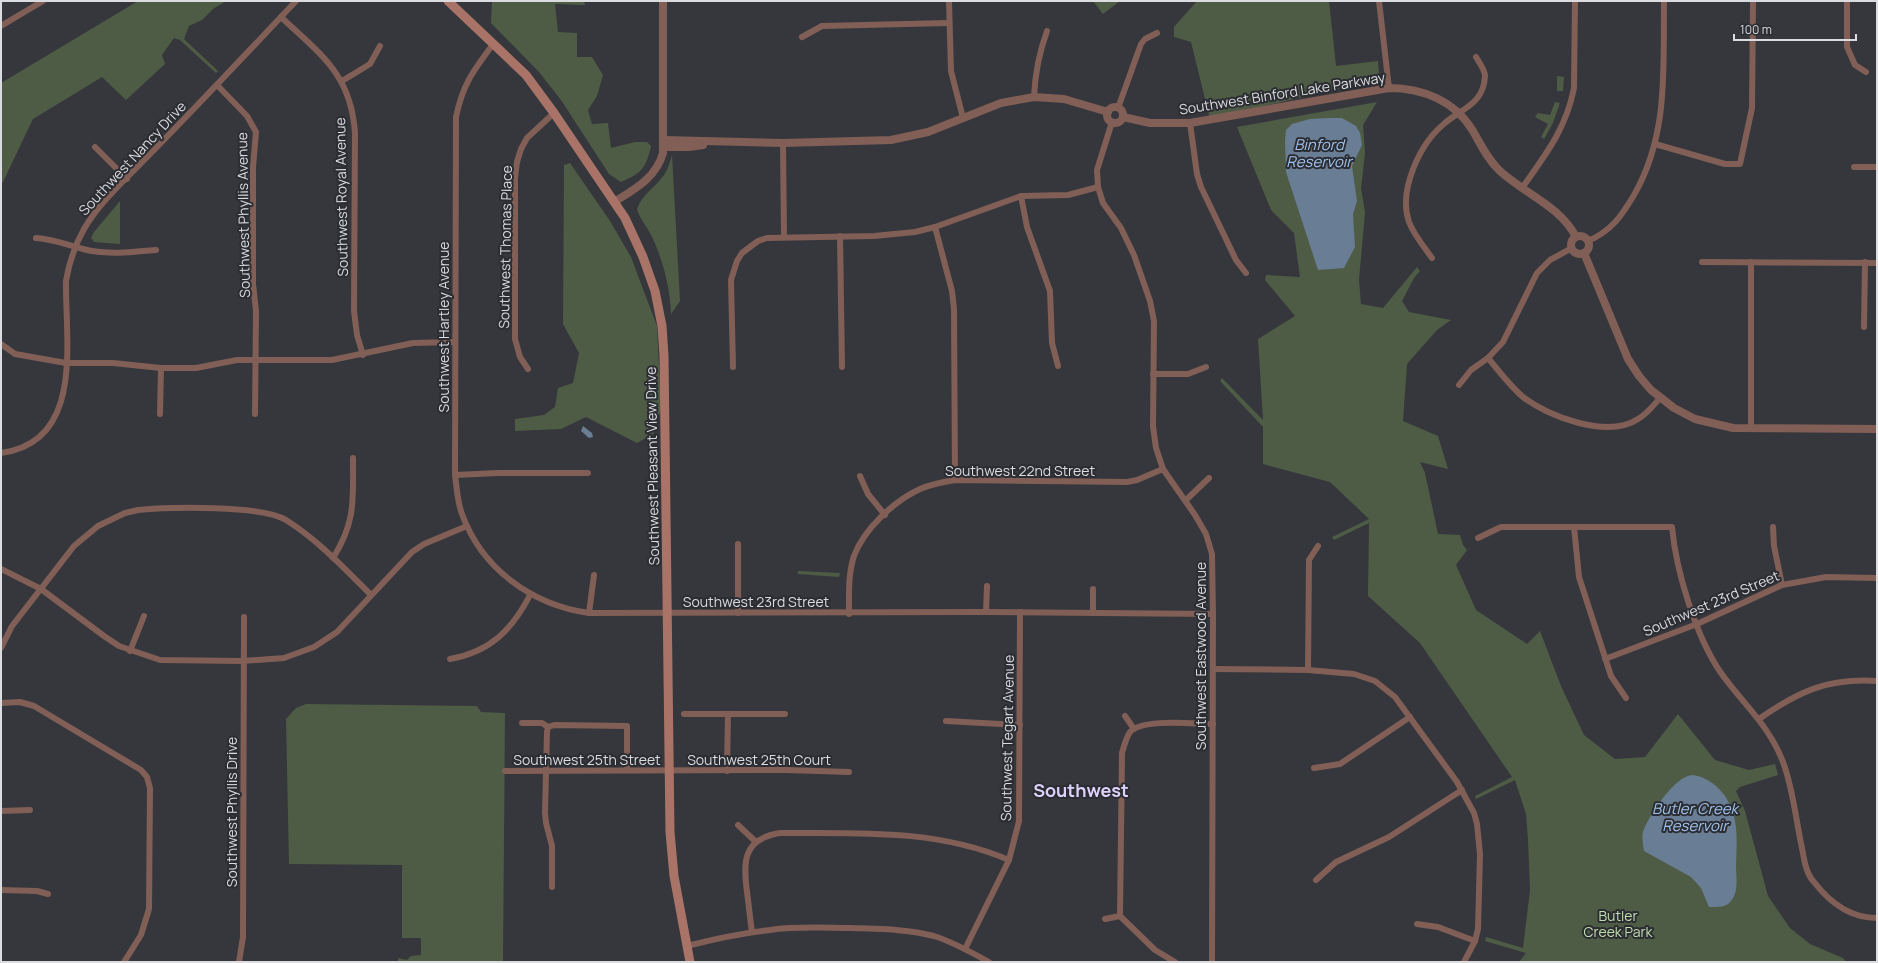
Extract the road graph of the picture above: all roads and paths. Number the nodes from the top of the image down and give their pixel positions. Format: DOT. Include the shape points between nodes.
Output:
graph roads {
  1 [pos="43,1"];
  2 [pos="296,1"];
  3 [pos="448,1"];
  4 [pos="663,1"];
  5 [pos="949,1"];
  6 [pos="1379,1"];
  7 [pos="1574,1"];
  8 [pos="1664,1"];
  9 [pos="1753,1"];
  10 [pos="1846,1"];
  11 [pos="281,18"];
  12 [pos="949,23"];
  13 [pos="1,26"];
  14 [pos="1047,31"];
  15 [pos="1157,33"];
  16 [pos="802,38"];
  17 [pos="494,43"];
  18 [pos="380,46"];
  19 [pos="1476,57"];
  20 [pos="1866,72"];
  21 [pos="342,81"];
  22 [pos="216,85"];
  23 [pos="1389,88"];
  24 [pos="1034,97"];
  25 [pos="1118,108"];
  26 [pos="1108,112"];
  27 [pos="554,113"];
  28 [pos="1459,114"];
  29 [pos="1123,117"];
  30 [pos="963,118"];
  31 [pos="1112,122"];
  32 [pos="1190,122"];
  33 [pos="784,143"];
  34 [pos="664,144"];
  35 [pos="1655,144"];
  36 [pos="95,147"];
  37 [pos="1854,167"];
  38 [pos="1877,167"];
  39 [pos="127,179"];
  40 [pos="1098,187"];
  41 [pos="1522,188"];
  42 [pos="1021,196"];
  43 [pos="614,202"];
  44 [pos="935,227"];
  45 [pos="840,236"];
  46 [pos="784,237"];
  47 [pos="1576,237"];
  48 [pos="36,238"];
  49 [pos="1588,241"];
  50 [pos="75,246"];
  51 [pos="1572,248"];
  52 [pos="156,250"];
  53 [pos="1584,253"];
  54 [pos="1432,258"];
  55 [pos="1702,262"];
  56 [pos="1751,262"];
  57 [pos="1865,262"];
  58 [pos="1877,262"];
  59 [pos="1246,273"];
  60 [pos="1864,327"];
  61 [pos="454,342"];
  62 [pos="1,344"];
  63 [pos="362,355"];
  64 [pos="1488,358"];
  65 [pos="255,360"];
  66 [pos="66,363"];
  67 [pos="1058,366"];
  68 [pos="733,367"];
  69 [pos="842,367"];
  70 [pos="1206,367"];
  71 [pos="161,368"];
  72 [pos="528,369"];
  73 [pos="1153,374"];
  74 [pos="1459,385"];
  75 [pos="1660,398"];
  76 [pos="160,414"];
  77 [pos="255,414"];
  78 [pos="1751,428"];
  79 [pos="1877,429"];
  80 [pos="1,453"];
  81 [pos="353,458"];
  82 [pos="1162,469"];
  83 [pos="588,473"];
  84 [pos="455,475"];
  85 [pos="860,476"];
  86 [pos="1209,478"];
  87 [pos="955,480"];
  88 [pos="1186,500"];
  89 [pos="885,515"];
  90 [pos="467,526"];
  91 [pos="1574,527"];
  92 [pos="1773,527"];
  93 [pos="1478,538"];
  94 [pos="738,544"];
  95 [pos="1318,546"];
  96 [pos="333,558"];
  97 [pos="1,569"];
  98 [pos="594,575"];
  99 [pos="1877,578"];
  100 [pos="1782,585"];
  101 [pos="987,586"];
  102 [pos="41,589"];
  103 [pos="1093,589"];
  104 [pos="371,595"];
  105 [pos="530,595"];
  106 [pos="986,612"];
  107 [pos="1020,612"];
  108 [pos="589,613"];
  109 [pos="668,613"];
  110 [pos="738,613"];
  111 [pos="1093,613"];
  112 [pos="848,614"];
  113 [pos="1213,614"];
  114 [pos="144,616"];
  115 [pos="244,617"];
  116 [pos="1697,624"];
  117 [pos="1,648"];
  118 [pos="130,651"];
  119 [pos="450,659"];
  120 [pos="1605,659"];
  121 [pos="242,662"];
  122 [pos="1213,669"];
  123 [pos="1308,670"];
  124 [pos="1877,681"];
  125 [pos="1626,698"];
  126 [pos="1,702"];
  127 [pos="684,714"];
  128 [pos="728,714"];
  129 [pos="785,714"];
  130 [pos="1125,716"];
  131 [pos="1410,717"];
  132 [pos="1759,719"];
  133 [pos="946,721"];
  134 [pos="522,723"];
  135 [pos="1213,724"];
  136 [pos="1020,725"];
  137 [pos="548,727"];
  138 [pos="1134,729"];
  139 [pos="1314,768"];
  140 [pos="627,770"];
  141 [pos="505,771"];
  142 [pos="546,771"];
  143 [pos="668,771"];
  144 [pos="727,771"];
  145 [pos="849,772"];
  146 [pos="1462,790"];
  147 [pos="30,810"];
  148 [pos="1,811"];
  149 [pos="738,825"];
  150 [pos="756,842"];
  151 [pos="1009,860"];
  152 [pos="1316,880"];
  153 [pos="552,887"];
  154 [pos="1,890"];
  155 [pos="48,894"];
  156 [pos="1120,916"];
  157 [pos="1877,918"];
  158 [pos="1105,919"];
  159 [pos="1417,924"];
  160 [pos="752,932"];
  161 [pos="1475,941"];
  162 [pos="687,946"];
  163 [pos="965,949"];
  164 [pos="124,962"];
  165 [pos="239,962"];
  166 [pos="690,962"];
  167 [pos="989,962"];
  168 [pos="1175,962"];
  169 [pos="1212,962"];
  170 [pos="1464,962"];
  1 -- 13 [label="street"];
  2 -- 11 [label="street, Southwest Nancy Drive"];
  3 -- 17 [label="main road, Southwest Pleasant View Drive"];
  4 -- 34 [label="street"];
  5 -- 12 [label="street"];
  6 -- 23 [label="street"];
  7 -- 41 [label="street" via="1572,102 1555,141"];
  8 -- 35 [label="street" via="1663,96"];
  9 -- 35 [label="street" via="1752,108 1740,164 1725,164"];
  10 -- 20 [label="street" via="1847,47 1855,65"];
  11 -- 21 [label="street, Southwest Royal Avenue" via="325,59"];
  11 -- 22 [label="street, Southwest Nancy Drive"];
  12 -- 16 [label="street" via="822,26"];
  12 -- 30 [label="street" via="951,71"];
  14 -- 24 [label="street" via="1036,70"];
  15 -- 25 [label="street" via="1144,39 1141,44"];
  17 -- 27 [label="main road, Southwest Pleasant View Drive" via="526,75"];
  17 -- 61 [label="street, Southwest Hartley Avenue" via="463,88 456,117"];
  18 -- 21 [label="street" via="370,64"];
  19 -- 28 [label="street" via="1484,74 1482,88 1470,107"];
  21 -- 63 [label="street, Southwest Royal Avenue" via="351,104 355,133 354,311"];
  22 -- 39 [label="street, Southwest Nancy Drive"];
  22 -- 65 [label="street, Southwest Phyllis Avenue" via="247,116 256,132 253,276 256,311"];
  23 -- 28 [label="street, Southwest Binford Lake Parkway" via="1412,89 1428,94 1448,104"];
  23 -- 32 [label="street, Southwest Binford Lake Parkway"];
  24 -- 26 [label="street" via="1064,99"];
  24 -- 30 [label="street" via="1001,103"];
  25 -- 26 [label="street" via="1112,108"];
  25 -- 29 [label="street"];
  26 -- 31 [label="street" via="1108,119"];
  27 -- 43 [label="main road, Southwest Pleasant View Drive"];
  27 -- 72 [label="street, Southwest Thomas Place" via="527,138 521,149 515,178 515,339 520,357"];
  28 -- 41 [label="street, Southwest Binford Lake Parkway" via="1468,123 1493,164"];
  28 -- 54 [label="street" via="1444,123 1421,150 1415,161 1407,196 1409,222"];
  29 -- 31 [label="street" via="1118,122"];
  29 -- 32 [label="street, Southwest Binford Lake Parkway" via="1150,123"];
  30 -- 33 [label="street" via="917,135 891,140"];
  31 -- 40 [label="street, Southwest Eastwood Avenue" via="1097,170"];
  32 -- 59 [label="street" via="1201,187 1236,260"];
  33 -- 34 [label="street"];
  33 -- 46 [label="street"];
  34 -- 43 [label="street" via="658,166 650,177"];
  35 -- 49 [label="street" via="1640,185 1627,208 1605,233"];
  36 -- 39 [label="street"];
  37 -- 38 [label="street"];
  39 -- 50 [label="street, Southwest Nancy Drive" via="94,214"];
  40 -- 42 [label="street" via="1068,195"];
  40 -- 73 [label="street, Southwest Eastwood Avenue" via="1103,203 1134,255 1150,301 1154,321"];
  41 -- 47 [label="street, Southwest Binford Lake Parkway" via="1561,216"];
  42 -- 44 [label="street"];
  42 -- 67 [label="street" via="1027,228 1050,291 1052,343"];
  43 -- 109 [label="main road, Southwest Pleasant View Drive" via="631,230 645,262 655,291 662,326"];
  44 -- 45 [label="street" via="893,235"];
  44 -- 87 [label="street" via="952,291 954,309"];
  45 -- 46 [label="street"];
  45 -- 69 [label="street"];
  46 -- 68 [label="street" via="767,238 749,246 733,270"];
  47 -- 49 [label="street" via="1583,237"];
  47 -- 51 [label="street" via="1572,242"];
  48 -- 50 [label="street" via="51,239"];
  49 -- 53 [label="street" via="1588,248"];
  50 -- 52 [label="street" via="109,252"];
  50 -- 66 [label="street, Southwest Nancy Drive" via="66,281"];
  51 -- 53 [label="street" via="1576,253"];
  51 -- 64 [label="street" via="1550,260 1537,273 1508,332"];
  53 -- 75 [label="street" via="1628,359 1639,376"];
  55 -- 56 [label="street"];
  56 -- 57 [label="street"];
  56 -- 78 [label="street"];
  57 -- 58 [label="street"];
  57 -- 60 [label="street"];
  61 -- 63 [label="street" via="413,343"];
  61 -- 84 [label="street, Southwest Hartley Avenue"];
  62 -- 66 [label="street" via="16,354"];
  63 -- 65 [label="street" via="332,360"];
  64 -- 74 [label="street" via="1471,370"];
  64 -- 75 [label="street" via="1515,389 1534,404 1563,419 1579,423 1611,426 1628,424 1638,420"];
  65 -- 71 [label="street" via="237,360 196,368"];
  65 -- 77 [label="street, Southwest Phyllis Avenue"];
  66 -- 71 [label="street" via="125,363"];
  66 -- 80 [label="street, Southwest Nancy Drive" via="64,394 57,415 47,429 36,440 23,447"];
  70 -- 73 [label="street" via="1188,374"];
  71 -- 76 [label="street"];
  73 -- 82 [label="street, Southwest Eastwood Avenue" via="1153,426"];
  75 -- 78 [label="street" via="1695,419 1722,426"];
  78 -- 79 [label="street"];
  81 -- 96 [label="street" via="352,514 346,534"];
  82 -- 87 [label="street, Southwest 22nd Street" via="1127,482"];
  82 -- 88 [label="street, Southwest Eastwood Avenue"];
  83 -- 84 [label="street"];
  84 -- 90 [label="street, Southwest Hartley Avenue" via="458,499"];
  85 -- 89 [label="street" via="868,494"];
  86 -- 88 [label="street"];
  87 -- 89 [label="street, Southwest 22nd Street" via="919,489"];
  88 -- 113 [label="street, Southwest Eastwood Avenue" via="1209,544 1213,567"];
  89 -- 112 [label="street, Southwest 22nd Street" via="863,539 855,556 850,573"];
  90 -- 104 [label="street" via="424,544 412,552"];
  90 -- 105 [label="street, Southwest Hartley Avenue" via="492,564"];
  91 -- 93 [label="street" via="1501,527"];
  91 -- 116 [label="street" via="1672,527 1678,567"];
  91 -- 120 [label="street" via="1579,577"];
  92 -- 100 [label="street"];
  94 -- 110 [label="street"];
  95 -- 123 [label="street" via="1309,560"];
  96 -- 102 [label="street" via="305,534 276,516 242,510 150,509 125,513 98,526 74,546"];
  96 -- 104 [label="street"];
  97 -- 102 [label="street"];
  98 -- 108 [label="street"];
  99 -- 100 [label="street, Southwest 23rd Street" via="1826,577"];
  100 -- 116 [label="street, Southwest 23rd Street"];
  101 -- 106 [label="street"];
  102 -- 117 [label="street" via="12,626"];
  102 -- 118 [label="street" via="104,636"];
  103 -- 111 [label="street"];
  104 -- 121 [label="street" via="337,632 314,647 284,658"];
  105 -- 108 [label="street, Southwest 23rd Street" via="559,607"];
  105 -- 119 [label="street" via="514,622 494,641 468,656"];
  106 -- 107 [label="street, Southwest 23rd Street"];
  106 -- 112 [label="street, Southwest 23rd Street"];
  107 -- 111 [label="street, Southwest 23rd Street"];
  107 -- 136 [label="street, Southwest Tegart Avenue"];
  108 -- 109 [label="street, Southwest 23rd Street"];
  109 -- 110 [label="street, Southwest 23rd Street"];
  109 -- 143 [label="main road, Southwest Pleasant View Drive"];
  110 -- 112 [label="street, Southwest 23rd Street"];
  111 -- 113 [label="street, Southwest 23rd Street"];
  113 -- 122 [label="street, Southwest Eastwood Avenue"];
  114 -- 118 [label="street"];
  115 -- 121 [label="street, Southwest Phyllis Drive"];
  116 -- 120 [label="street, Southwest 23rd Street"];
  116 -- 132 [label="street" via="1715,664"];
  118 -- 121 [label="street" via="165,660"];
  120 -- 125 [label="street" via="1611,676"];
  121 -- 165 [label="street, Southwest Phyllis Drive" via="243,936"];
  122 -- 123 [label="street"];
  122 -- 135 [label="street, Southwest Eastwood Avenue"];
  123 -- 131 [label="street" via="1354,674 1375,681 1395,697"];
  124 -- 132 [label="street" via="1851,680 1823,685 1796,695"];
  126 -- 164 [label="street" via="27,703 47,712 141,770 147,777 150,788 149,909 141,935"];
  127 -- 128 [label="street"];
  128 -- 129 [label="street"];
  128 -- 144 [label="street"];
  130 -- 138 [label="street"];
  131 -- 139 [label="street" via="1340,764"];
  131 -- 146 [label="street"];
  132 -- 157 [label="street" via="1776,745 1785,766 1805,859 1813,881 1848,913"];
  133 -- 136 [label="street"];
  134 -- 137 [label="street" via="542,723"];
  135 -- 138 [label="street" via="1156,724"];
  135 -- 169 [label="street, Southwest Eastwood Avenue"];
  136 -- 151 [label="street, Southwest Tegart Avenue" via="1018,821"];
  137 -- 140 [label="street" via="627,726"];
  137 -- 142 [label="street"];
  138 -- 156 [label="street" via="1126,740 1122,759"];
  140 -- 142 [label="street, Southwest 25th Street"];
  140 -- 143 [label="street, Southwest 25th Street"];
  141 -- 142 [label="street, Southwest 25th Street"];
  142 -- 153 [label="street" via="545,813 553,853"];
  143 -- 144 [label="street, Southwest 25th Court"];
  143 -- 162 [label="main road, Southwest Pleasant View Drive" via="672,861"];
  144 -- 145 [label="street, Southwest 25th Court"];
  146 -- 152 [label="street" via="1389,837 1336,862"];
  146 -- 161 [label="street" via="1476,818 1480,843 1479,919"];
  147 -- 148 [label="street"];
  149 -- 150 [label="street"];
  150 -- 151 [label="street" via="780,833 889,834 974,848"];
  150 -- 160 [label="street" via="746,858 744,870"];
  151 -- 163 [label="street, Southwest Tegart Avenue"];
  154 -- 155 [label="street" via="37,891"];
  156 -- 158 [label="street"];
  156 -- 168 [label="street" via="1155,950"];
  159 -- 161 [label="street" via="1438,927"];
  160 -- 162 [label="street"];
  160 -- 163 [label="street" via="802,928 889,929 934,936"];
  161 -- 170 [label="street"];
  162 -- 166 [label="main road, Southwest Pleasant View Drive"];
  163 -- 167 [label="street"];
}
